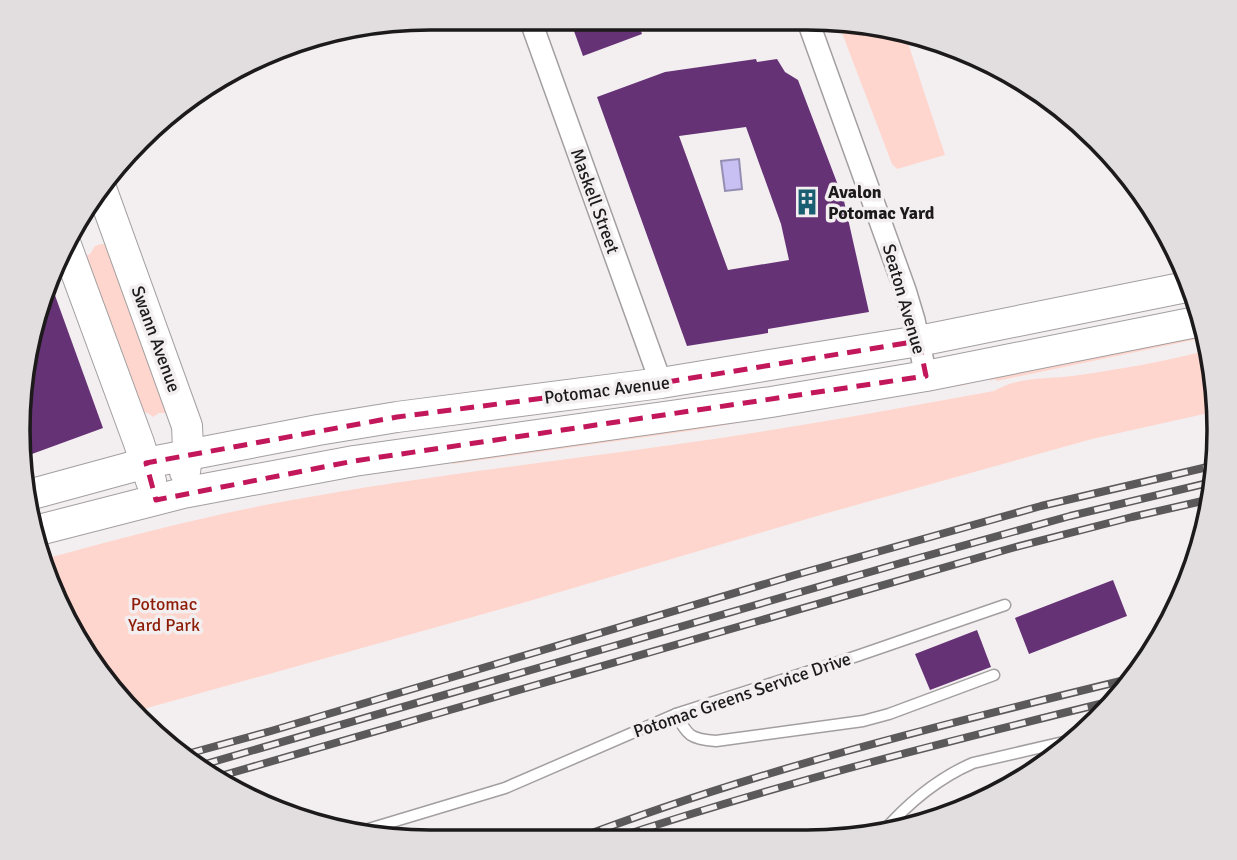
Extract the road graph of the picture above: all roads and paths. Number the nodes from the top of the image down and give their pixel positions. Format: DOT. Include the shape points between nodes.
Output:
graph roads {
  1 [pos="534,30"];
  2 [pos="811,30"];
  3 [pos="104,197"];
  4 [pos="70,256"];
  5 [pos="1181,288"];
  6 [pos="1193,323"];
  7 [pos="919,341"];
  8 [pos="926,376"];
  9 [pos="661,383"];
  10 [pos="187,455"];
  11 [pos="146,463"];
  12 [pos="35,493"];
  13 [pos="170,496"];
  14 [pos="42,529"];
  15 [pos="1005,605"];
  16 [pos="994,675"];
  17 [pos="676,714"];
  18 [pos="1056,744"];
  19 [pos="894,821"];
  20 [pos="376,827"];
  1 -- 9 [label="street, Maskell Street"];
  2 -- 7 [label="street, Seaton Avenue"];
  3 -- 10 [label="street, Swann Avenue" via="187,426"];
  4 -- 11 [label="street"];
  5 -- 7 [label="street, Potomac Avenue"];
  6 -- 8 [label="street, Potomac Avenue"];
  7 -- 8 [label="street, Seaton Avenue"];
  7 -- 9 [label="street, Potomac Avenue"];
  8 -- 13 [label="street, Potomac Avenue" via="354,461"];
  9 -- 10 [label="street, Potomac Avenue" via="397,417"];
  10 -- 11 [label="street, Potomac Avenue"];
  10 -- 13 [label="street, Swann Avenue"];
  11 -- 12 [label="street, Potomac Avenue"];
  11 -- 13 [label="street"];
  13 -- 14 [label="street, Potomac Avenue"];
  15 -- 17 [label="lane, Potomac Greens Service Drive"];
  16 -- 17 [label="lane" via="863,721 716,741 686,733"];
  17 -- 20 [label="lane, Potomac Greens Service Drive" via="505,788"];
  18 -- 19 [label="lane" via="957,770 918,796"];
}
